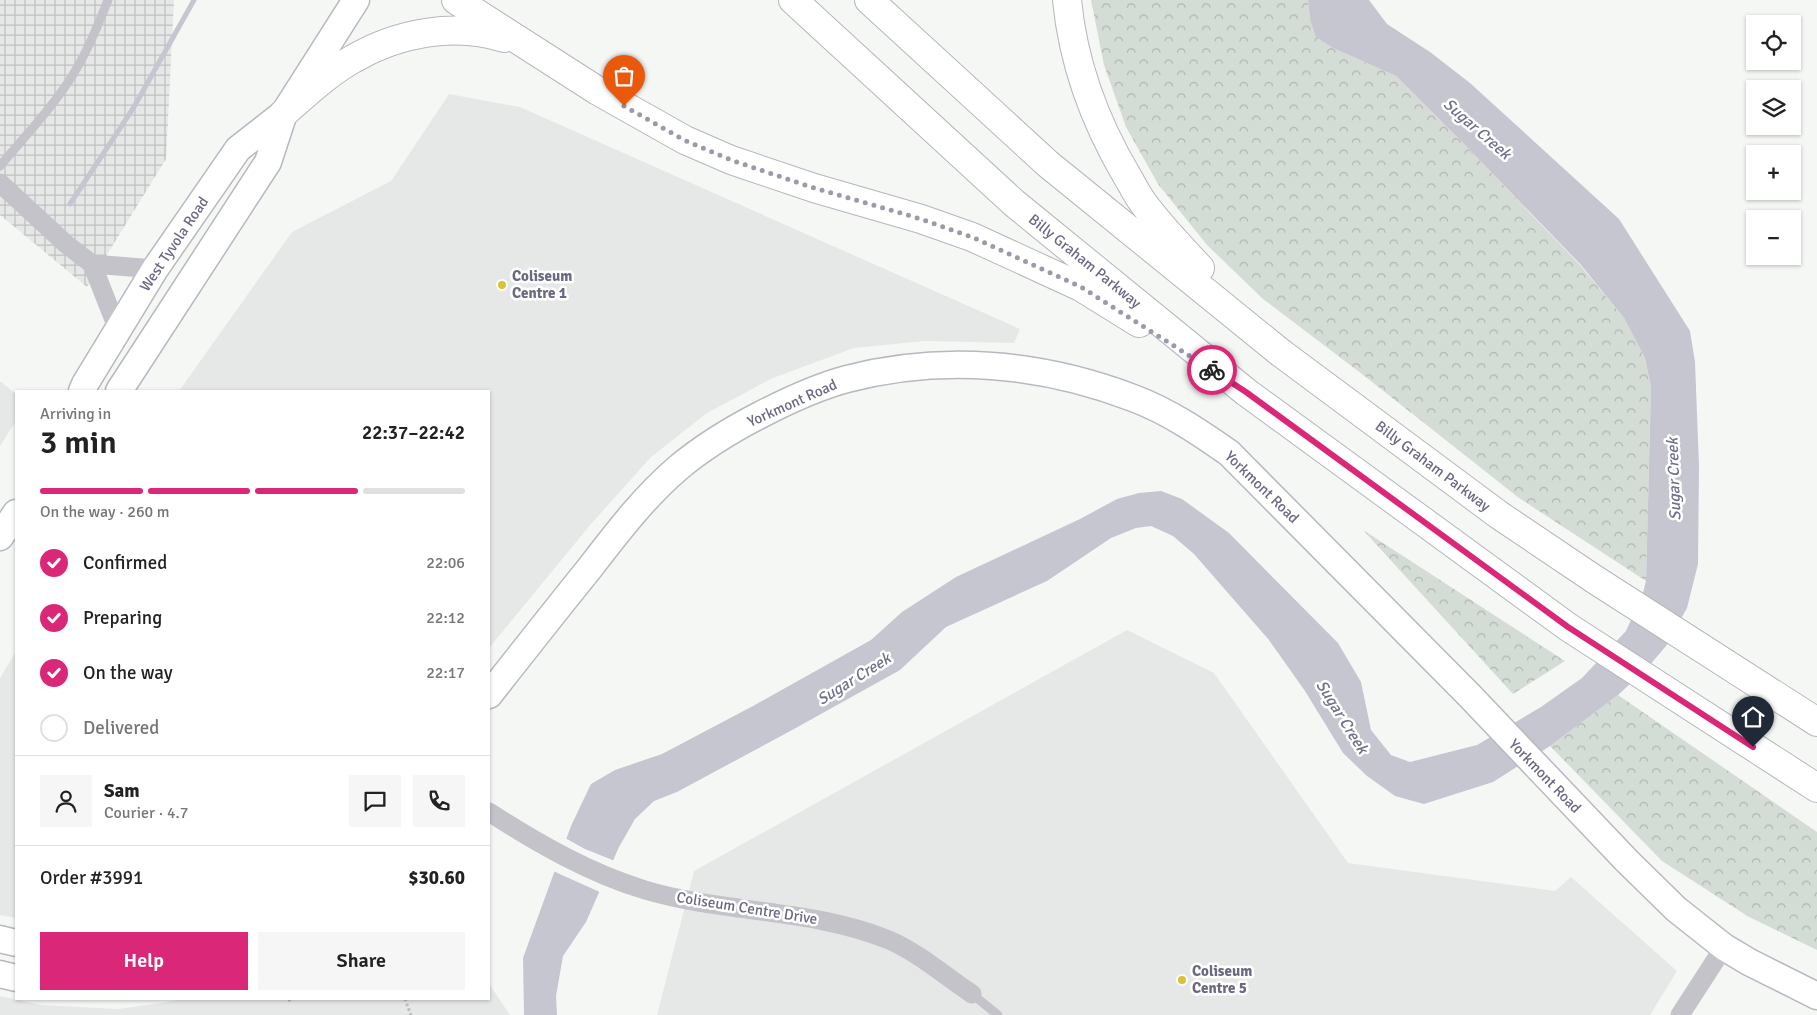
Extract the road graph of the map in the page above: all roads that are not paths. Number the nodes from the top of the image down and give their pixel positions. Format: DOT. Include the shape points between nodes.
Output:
graph roads {
  1 [pos="108,0"];
  2 [pos="356,0"];
  3 [pos="456,0"];
  4 [pos="793,0"];
  5 [pos="870,0"];
  6 [pos="1067,0"];
  7 [pos="524,44"];
  8 [pos="284,112"];
  9 [pos="0,166"];
  10 [pos="0,183"];
  11 [pos="92,264"];
  12 [pos="155,269"];
  13 [pos="118,330"];
  14 [pos="1281,352"];
  15 [pos="82,390"];
  16 [pos="120,390"];
  17 [pos="1246,392"];
  18 [pos="15,514"];
  19 [pos="0,537"];
  20 [pos="490,694"];
  21 [pos="1817,722"];
  22 [pos="1817,788"];
  23 [pos="490,813"];
  24 [pos="0,939"];
  25 [pos="15,943"];
  26 [pos="1724,947"];
  27 [pos="0,974"];
  28 [pos="15,978"];
  29 [pos="972,994"];
  30 [pos="1817,996"];
  31 [pos="998,1015"];
  32 [pos="1680,1015"];
  1 -- 9 [label="lane" via="75,72"];
  2 -- 8 [label="street, West Tyvola Road"];
  3 -- 7 [label="highway"];
  4 -- 17 [label="highway, Billy Graham Parkway" via="1014,203"];
  5 -- 14 [label="highway, Billy Graham Parkway" via="1048,164"];
  6 -- 14 [label="highway" via="1083,80 1119,163 1146,207 1178,245"];
  7 -- 8 [label="highway" via="497,35 468,31 438,31 392,40 352,59"];
  7 -- 17 [label="highway" via="684,140 814,188 972,237 1081,287"];
  8 -- 12 [label="street, West Tyvola Road" via="238,148"];
  8 -- 16 [label="street, West Tyvola Road" via="268,162"];
  10 -- 11 [label="street"];
  11 -- 12 [label="street"];
  11 -- 13 [label="street"];
  12 -- 13 [label="street, West Tyvola Road"];
  13 -- 15 [label="street, West Tyvola Road"];
  14 -- 21 [label="highway, Billy Graham Parkway" via="1499,515"];
  17 -- 22 [label="highway, Billy Graham Parkway" via="1568,627"];
  18 -- 19 [label="street"];
  20 -- 26 [label="street, Yorkmont Road" via="612,540 663,482 697,453 736,427 784,402 846,379 906,367 960,363 1025,368 1088,382 1134,398 1190,425 1229,453 1676,908"];
  23 -- 29 [label="street, Coliseum Centre Drive" via="524,835 588,868 645,890 682,900 857,928 906,948"];
  24 -- 25 [label="street"];
  26 -- 30 [label="street, Yorkmont Road"];
  26 -- 32 [label="street"];
  27 -- 28 [label="street"];
  29 -- 31 [label="lane, Coliseum Centre Drive"];
}
